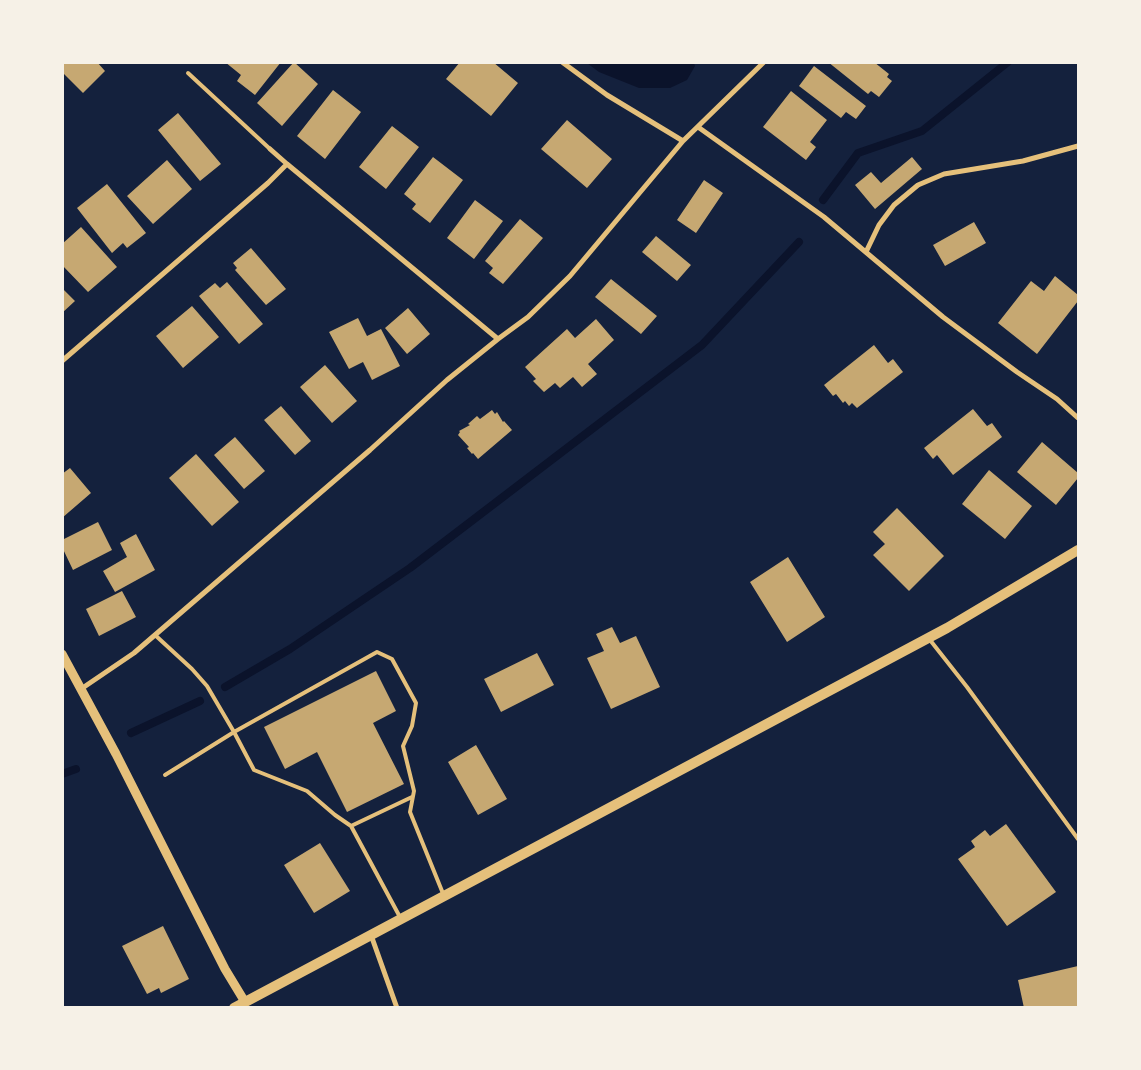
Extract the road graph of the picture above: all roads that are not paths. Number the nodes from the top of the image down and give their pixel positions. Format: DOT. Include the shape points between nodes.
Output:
graph roads {
  1 [pos="562,62"];
  2 [pos="764,62"];
  3 [pos="188,73"];
  4 [pos="698,126"];
  5 [pos="683,141"];
  6 [pos="1078,146"];
  7 [pos="270,149"];
  8 [pos="287,164"];
  9 [pos="866,252"];
  10 [pos="498,339"];
  11 [pos="62,361"];
  12 [pos="1078,418"];
  13 [pos="1078,550"];
  14 [pos="155,635"];
  15 [pos="928,638"];
  16 [pos="62,654"];
  17 [pos="81,689"];
  18 [pos="234,732"];
  19 [pos="165,775"];
  20 [pos="413,797"];
  21 [pos="351,826"];
  22 [pos="1078,839"];
  23 [pos="444,896"];
  24 [pos="401,919"];
  25 [pos="371,934"];
  26 [pos="245,1002"];
  27 [pos="234,1008"];
  28 [pos="398,1008"];
  1 -- 5 [label="street" via="607,95"];
  2 -- 4 [label="street"];
  3 -- 7 [label="lane"];
  4 -- 5 [label="street"];
  4 -- 9 [label="street" via="824,217"];
  5 -- 10 [label="street" via="570,276 528,317"];
  6 -- 9 [label="street" via="1023,161 944,174 918,184 894,205 879,225"];
  7 -- 8 [label="street"];
  8 -- 10 [label="street"];
  8 -- 11 [label="street"];
  9 -- 12 [label="street" via="943,317 1057,399"];
  10 -- 14 [label="street"];
  13 -- 15 [label="main road"];
  14 -- 17 [label="street"];
  14 -- 18 [label="lane" via="207,686"];
  15 -- 22 [label="lane"];
  15 -- 23 [label="main road"];
  16 -- 17 [label="street"];
  17 -- 26 [label="street"];
  18 -- 19 [label="lane"];
  18 -- 20 [label="lane" via="377,652 392,659 416,703 412,726 402,746"];
  18 -- 21 [label="lane" via="254,770 306,791"];
  20 -- 21 [label="lane"];
  20 -- 23 [label="lane" via="410,812"];
  21 -- 24 [label="lane"];
  23 -- 24 [label="main road"];
  24 -- 25 [label="main road"];
  25 -- 26 [label="main road"];
  25 -- 28 [label="street"];
  26 -- 27 [label="main road"];
}
